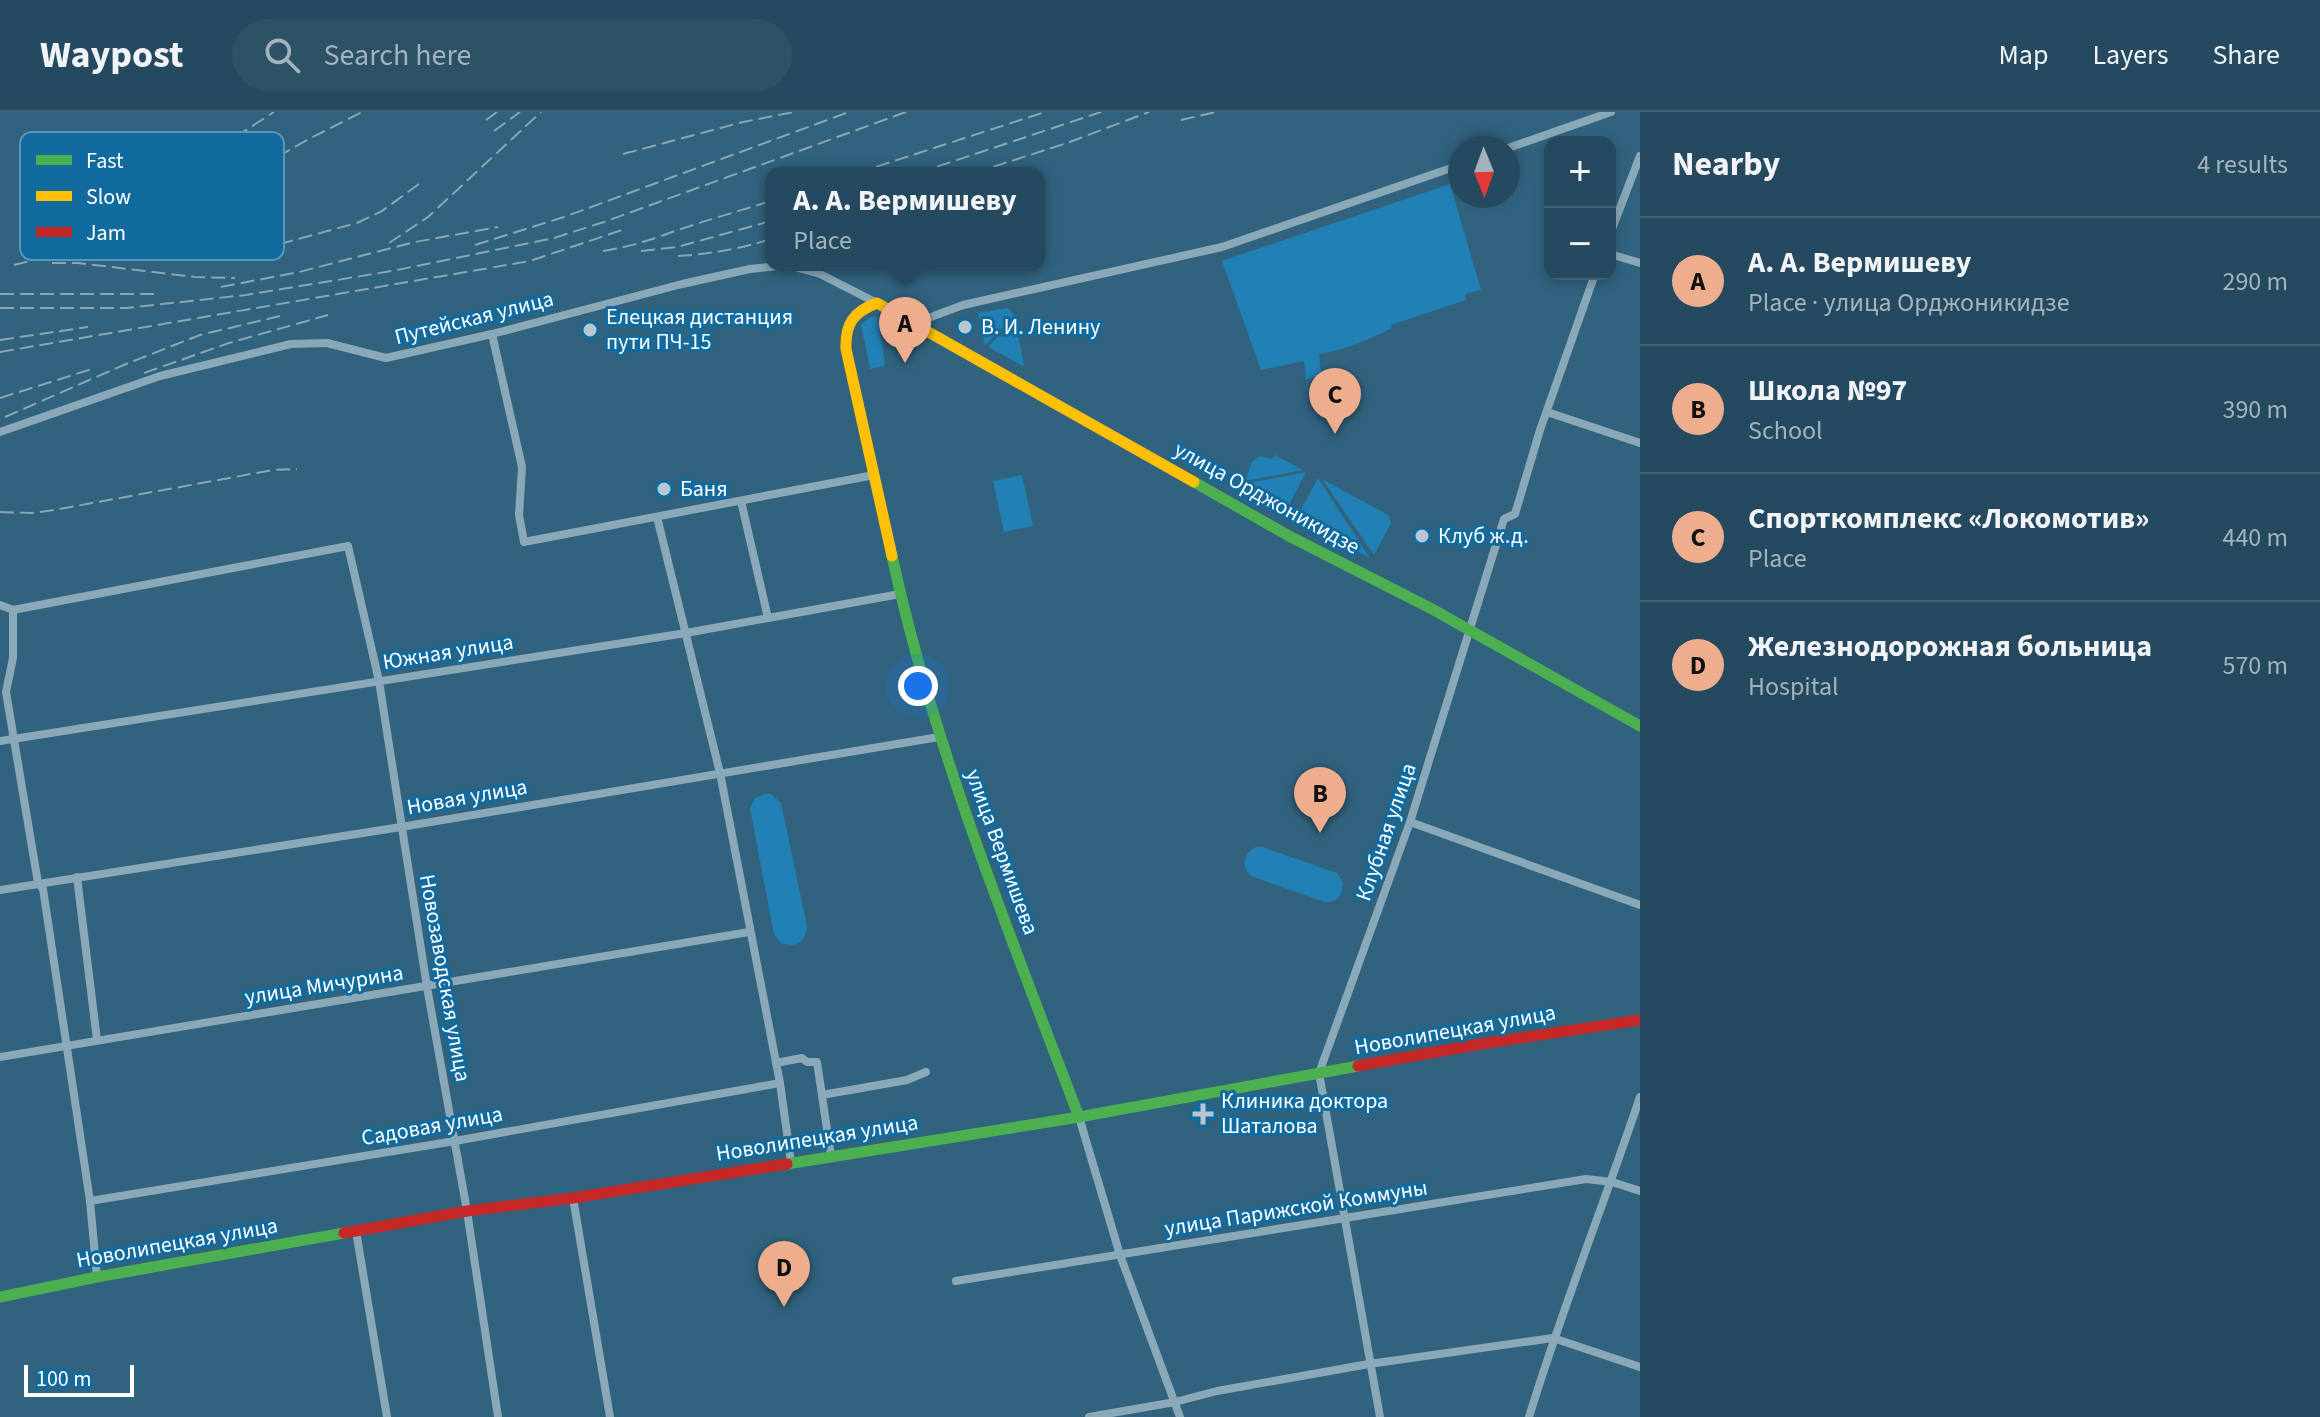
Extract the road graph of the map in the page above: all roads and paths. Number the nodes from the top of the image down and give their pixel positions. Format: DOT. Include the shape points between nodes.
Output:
graph roads {
  1 [pos="1611,112"];
  2 [pos="1520,144"];
  3 [pos="1640,156"];
  4 [pos="1448,169"];
  5 [pos="1616,218"];
  6 [pos="1616,256"];
  7 [pos="1640,263"];
  8 [pos="765,267"];
  9 [pos="809,271"];
  10 [pos="1593,280"];
  11 [pos="877,303"];
  12 [pos="915,323"];
  13 [pos="492,334"];
  14 [pos="1547,412"];
  15 [pos="0,432"];
  16 [pos="1640,443"];
  17 [pos="874,475"];
  18 [pos="741,501"];
  19 [pos="657,517"];
  20 [pos="900,594"];
  21 [pos="0,605"];
  22 [pos="13,610"];
  23 [pos="768,618"];
  24 [pos="1470,630"];
  25 [pos="686,633"];
  26 [pos="379,681"];
  27 [pos="1640,726"];
  28 [pos="939,737"];
  29 [pos="15,739"];
  30 [pos="0,741"];
  31 [pos="720,773"];
  32 [pos="1410,822"];
  33 [pos="401,827"];
  34 [pos="77,877"];
  35 [pos="38,883"];
  36 [pos="0,890"];
  37 [pos="1640,905"];
  38 [pos="749,932"];
  39 [pos="427,987"];
  40 [pos="1640,1020"];
  41 [pos="97,1040"];
  42 [pos="66,1045"];
  43 [pos="0,1057"];
  44 [pos="776,1063"];
  45 [pos="926,1072"];
  46 [pos="1319,1073"];
  47 [pos="780,1083"];
  48 [pos="822,1095"];
  49 [pos="1640,1097"];
  50 [pos="1079,1117"];
  51 [pos="455,1141"];
  52 [pos="831,1156"];
  53 [pos="791,1162"];
  54 [pos="1612,1182"];
  55 [pos="1640,1191"];
  56 [pos="573,1198"];
  57 [pos="90,1201"];
  58 [pos="467,1211"];
  59 [pos="1344,1219"];
  60 [pos="356,1231"];
  61 [pos="1120,1255"];
  62 [pos="97,1277"];
  63 [pos="956,1281"];
  64 [pos="0,1297"];
  65 [pos="1553,1338"];
  66 [pos="1369,1364"];
  67 [pos="1640,1367"];
  68 [pos="1175,1402"];
  69 [pos="387,1417"];
  70 [pos="498,1417"];
  71 [pos="610,1417"];
  72 [pos="1089,1417"];
  73 [pos="1180,1417"];
  74 [pos="1380,1417"];
  75 [pos="1529,1417"];
  1 -- 2 [label="street"];
  3 -- 5 [label="street"];
  4 -- 12 [label="street" via="1222,247 963,305"];
  6 -- 7 [label="street"];
  8 -- 13 [label="street, Путейская улица"];
  9 -- 11 [label="street, Путейская улица"];
  10 -- 14 [label="street, Клубная улица"];
  11 -- 12 [label="street, улица Орджоникидзе"];
  11 -- 17 [label="street, улица Вермишева" via="859,309 845,335"];
  12 -- 24 [label="street, улица Орджоникидзе" via="1289,536"];
  13 -- 15 [label="street, Путейская улица" via="386,358 327,343 291,344 160,376"];
  13 -- 19 [label="street" via="522,467 519,515 524,542"];
  14 -- 16 [label="street"];
  14 -- 24 [label="street, Клубная улица" via="1515,514 1504,519"];
  17 -- 18 [label="street"];
  17 -- 20 [label="street, улица Вермишева"];
  18 -- 19 [label="street"];
  18 -- 23 [label="street"];
  19 -- 25 [label="street"];
  20 -- 23 [label="street, Южная улица"];
  20 -- 28 [label="street, улица Вермишева"];
  21 -- 22 [label="street"];
  22 -- 26 [label="street, Новозаводская улица" via="348,546"];
  22 -- 29 [label="street" via="13,658 6,692"];
  23 -- 25 [label="street, Южная улица"];
  24 -- 27 [label="street, улица Орджоникидзе"];
  24 -- 32 [label="street, Клубная улица"];
  25 -- 26 [label="street, Южная улица"];
  25 -- 31 [label="street"];
  26 -- 29 [label="street, Южная улица"];
  26 -- 33 [label="street, Новозаводская улица"];
  28 -- 31 [label="street, Новая улица"];
  28 -- 50 [label="street, улица Вермишева"];
  29 -- 30 [label="street, Южная улица"];
  29 -- 35 [label="street"];
  31 -- 33 [label="street, Новая улица"];
  31 -- 38 [label="street"];
  32 -- 37 [label="street"];
  32 -- 46 [label="street, Клубная улица"];
  33 -- 34 [label="street, Новая улица"];
  33 -- 39 [label="street, Новозаводская улица"];
  34 -- 35 [label="street, Новая улица"];
  34 -- 41 [label="street"];
  35 -- 36 [label="street, Новая улица"];
  35 -- 42 [label="street"];
  38 -- 39 [label="street, улица Мичурина"];
  38 -- 44 [label="street"];
  39 -- 41 [label="street, улица Мичурина"];
  39 -- 51 [label="street, Новозаводская улица"];
  40 -- 46 [label="street, Новолипецкая улица"];
  41 -- 42 [label="street, улица Мичурина"];
  42 -- 43 [label="street, улица Мичурина"];
  42 -- 57 [label="street"];
  44 -- 47 [label="street"];
  44 -- 48 [label="street" via="802,1058 817,1062"];
  45 -- 48 [label="street"];
  46 -- 50 [label="street, Новолипецкая улица"];
  46 -- 59 [label="street, Клубная улица"];
  47 -- 51 [label="street, Садовая улица"];
  47 -- 53 [label="street"];
  48 -- 52 [label="street"];
  49 -- 54 [label="street"];
  50 -- 52 [label="street, Новолипецкая улица"];
  50 -- 61 [label="street, улица Вермишева"];
  51 -- 57 [label="street, Садовая улица"];
  51 -- 58 [label="street, Новозаводская улица"];
  52 -- 53 [label="street, Новолипецкая улица"];
  53 -- 56 [label="street, Новолипецкая улица"];
  54 -- 55 [label="street, улица Парижской Коммуны"];
  54 -- 59 [label="street, улица Парижской Коммуны" via="1586,1179"];
  54 -- 65 [label="street"];
  56 -- 58 [label="street, Новолипецкая улица"];
  56 -- 71 [label="street"];
  57 -- 62 [label="street"];
  58 -- 60 [label="street, Новолипецкая улица"];
  58 -- 70 [label="street, Новозаводская улица"];
  59 -- 61 [label="street, улица Парижской Коммуны"];
  59 -- 66 [label="street, Клубная улица"];
  60 -- 62 [label="street, Новолипецкая улица"];
  60 -- 69 [label="street"];
  61 -- 63 [label="street, улица Парижской Коммуны"];
  61 -- 68 [label="street, улица Вермишева"];
  62 -- 64 [label="street, Новолипецкая улица"];
  65 -- 66 [label="street"];
  65 -- 67 [label="street"];
  65 -- 75 [label="street"];
  66 -- 68 [label="street"];
  66 -- 74 [label="street, Клубная улица"];
  68 -- 72 [label="street"];
  68 -- 73 [label="street, улица Вермишева"];
}
